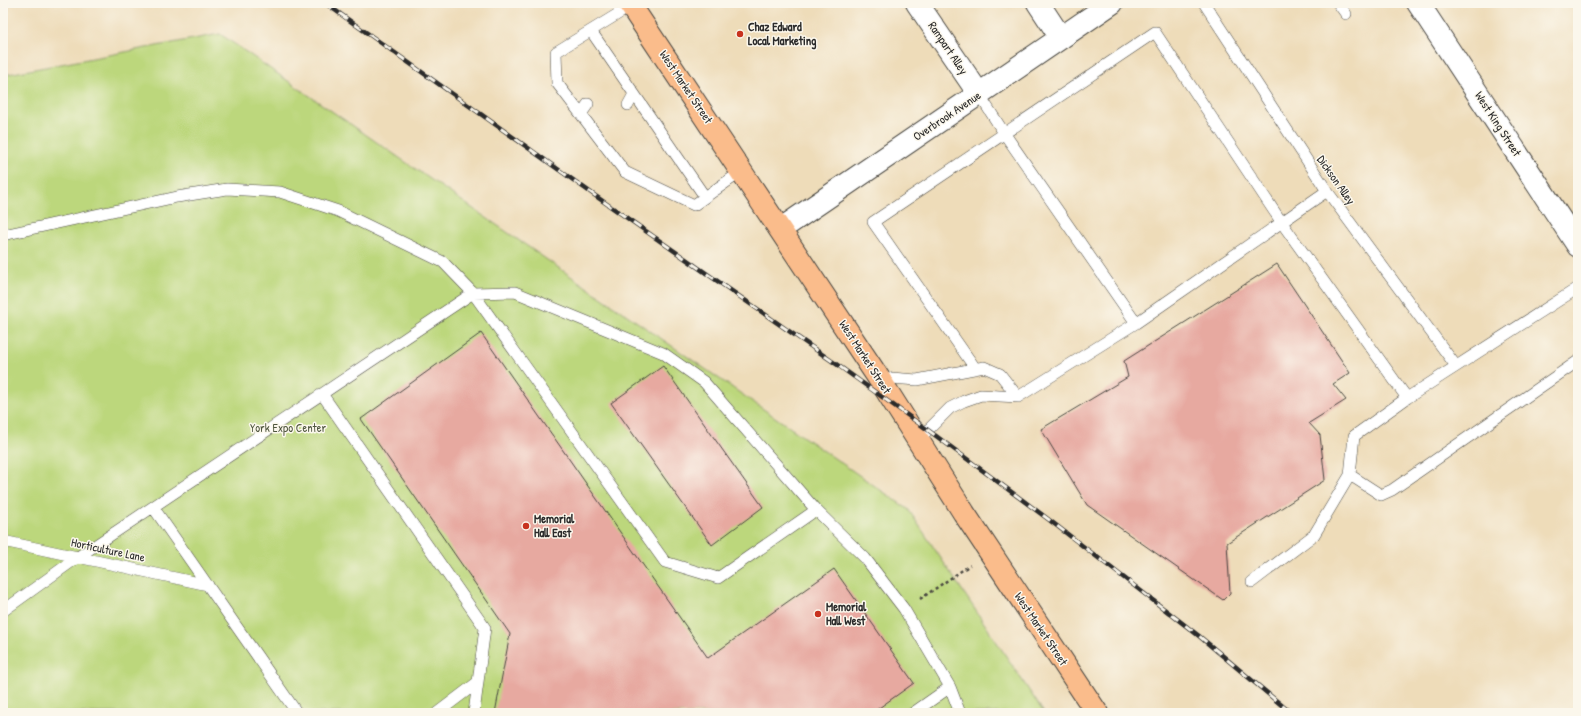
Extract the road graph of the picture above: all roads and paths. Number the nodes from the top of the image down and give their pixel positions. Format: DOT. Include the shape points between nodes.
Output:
graph roads {
  1 [pos="917,3"];
  2 [pos="1038,3"];
  3 [pos="1112,3"];
  4 [pos="1204,3"];
  5 [pos="1338,3"];
  6 [pos="1418,3"];
  7 [pos="630,4"];
  8 [pos="1346,14"];
  9 [pos="591,31"];
  10 [pos="1061,38"];
  11 [pos="634,94"];
  12 [pos="979,94"];
  13 [pos="588,104"];
  14 [pos="628,105"];
  15 [pos="581,114"];
  16 [pos="1004,133"];
  17 [pos="742,171"];
  18 [pos="1327,191"];
  19 [pos="705,197"];
  20 [pos="1282,223"];
  21 [pos="781,229"];
  22 [pos="3,235"];
  23 [pos="1578,246"];
  24 [pos="1578,288"];
  25 [pos="473,293"];
  26 [pos="1136,323"];
  27 [pos="1578,361"];
  28 [pos="1456,366"];
  29 [pos="975,368"];
  30 [pos="878,376"];
  31 [pos="322,394"];
  32 [pos="1018,397"];
  33 [pos="1407,398"];
  34 [pos="918,440"];
  35 [pos="1350,475"];
  36 [pos="153,507"];
  37 [pos="816,510"];
  38 [pos="3,541"];
  39 [pos="990,551"];
  40 [pos="78,557"];
  41 [pos="1252,582"];
  42 [pos="208,585"];
  43 [pos="904,609"];
  44 [pos="3,611"];
  45 [pos="478,682"];
  46 [pos="950,687"];
  47 [pos="297,713"];
  48 [pos="437,713"];
  49 [pos="474,713"];
  50 [pos="913,713"];
  51 [pos="960,713"];
  52 [pos="1097,713"];
  1 -- 12 [label="street, Rampart Alley"];
  2 -- 10 [label="street"];
  3 -- 10 [label="street, Overbrook Avenue"];
  4 -- 18 [label="lane, Dickson Alley"];
  5 -- 8 [label="lane"];
  6 -- 23 [label="street, West King Street"];
  7 -- 9 [label="lane"];
  7 -- 17 [label="main road, West Market Street"];
  9 -- 11 [label="lane" via="610,66"];
  9 -- 15 [label="lane" via="556,52 558,83"];
  10 -- 12 [label="street, Overbrook Avenue"];
  11 -- 14 [label="lane"];
  11 -- 19 [label="lane"];
  12 -- 16 [label="lane"];
  12 -- 21 [label="street, Overbrook Avenue"];
  13 -- 15 [label="lane"];
  15 -- 19 [label="lane" via="609,143 625,172 694,205"];
  16 -- 20 [label="lane" via="1155,32"];
  16 -- 26 [label="lane"];
  16 -- 29 [label="lane" via="872,222"];
  17 -- 19 [label="lane"];
  17 -- 21 [label="main road, West Market Street"];
  18 -- 20 [label="lane"];
  18 -- 28 [label="lane, Dickson Alley"];
  20 -- 26 [label="lane"];
  20 -- 33 [label="lane"];
  21 -- 30 [label="main road, West Market Street"];
  22 -- 25 [label="lane" via="177,197 227,190 280,192 338,211 443,262"];
  24 -- 28 [label="lane"];
  25 -- 31 [label="lane"];
  25 -- 37 [label="lane" via="515,292 663,353 704,382"];
  25 -- 37 [label="lane" via="665,562 718,578"];
  26 -- 32 [label="lane"];
  27 -- 35 [label="lane" via="1398,486 1381,495"];
  28 -- 33 [label="lane"];
  29 -- 30 [label="lane" via="917,380"];
  29 -- 32 [label="lane" via="984,367 1000,374"];
  30 -- 34 [label="main road, West Market Street"];
  31 -- 36 [label="lane"];
  31 -- 45 [label="lane" via="485,628"];
  32 -- 34 [label="lane" via="981,395 964,401 950,408"];
  33 -- 35 [label="lane" via="1354,436"];
  34 -- 39 [label="main road, West Market Street"];
  35 -- 41 [label="lane" via="1314,535"];
  36 -- 40 [label="lane"];
  36 -- 42 [label="lane"];
  37 -- 43 [label="lane" via="865,558"];
  38 -- 40 [label="lane, Horticulture Lane"];
  39 -- 43 [label="path"];
  39 -- 52 [label="main road, West Market Street"];
  40 -- 42 [label="lane, Horticulture Lane"];
  40 -- 44 [label="lane"];
  42 -- 47 [label="lane"];
  43 -- 46 [label="lane"];
  45 -- 48 [label="lane"];
  45 -- 49 [label="lane"];
  46 -- 50 [label="lane"];
  46 -- 51 [label="lane"];
}
